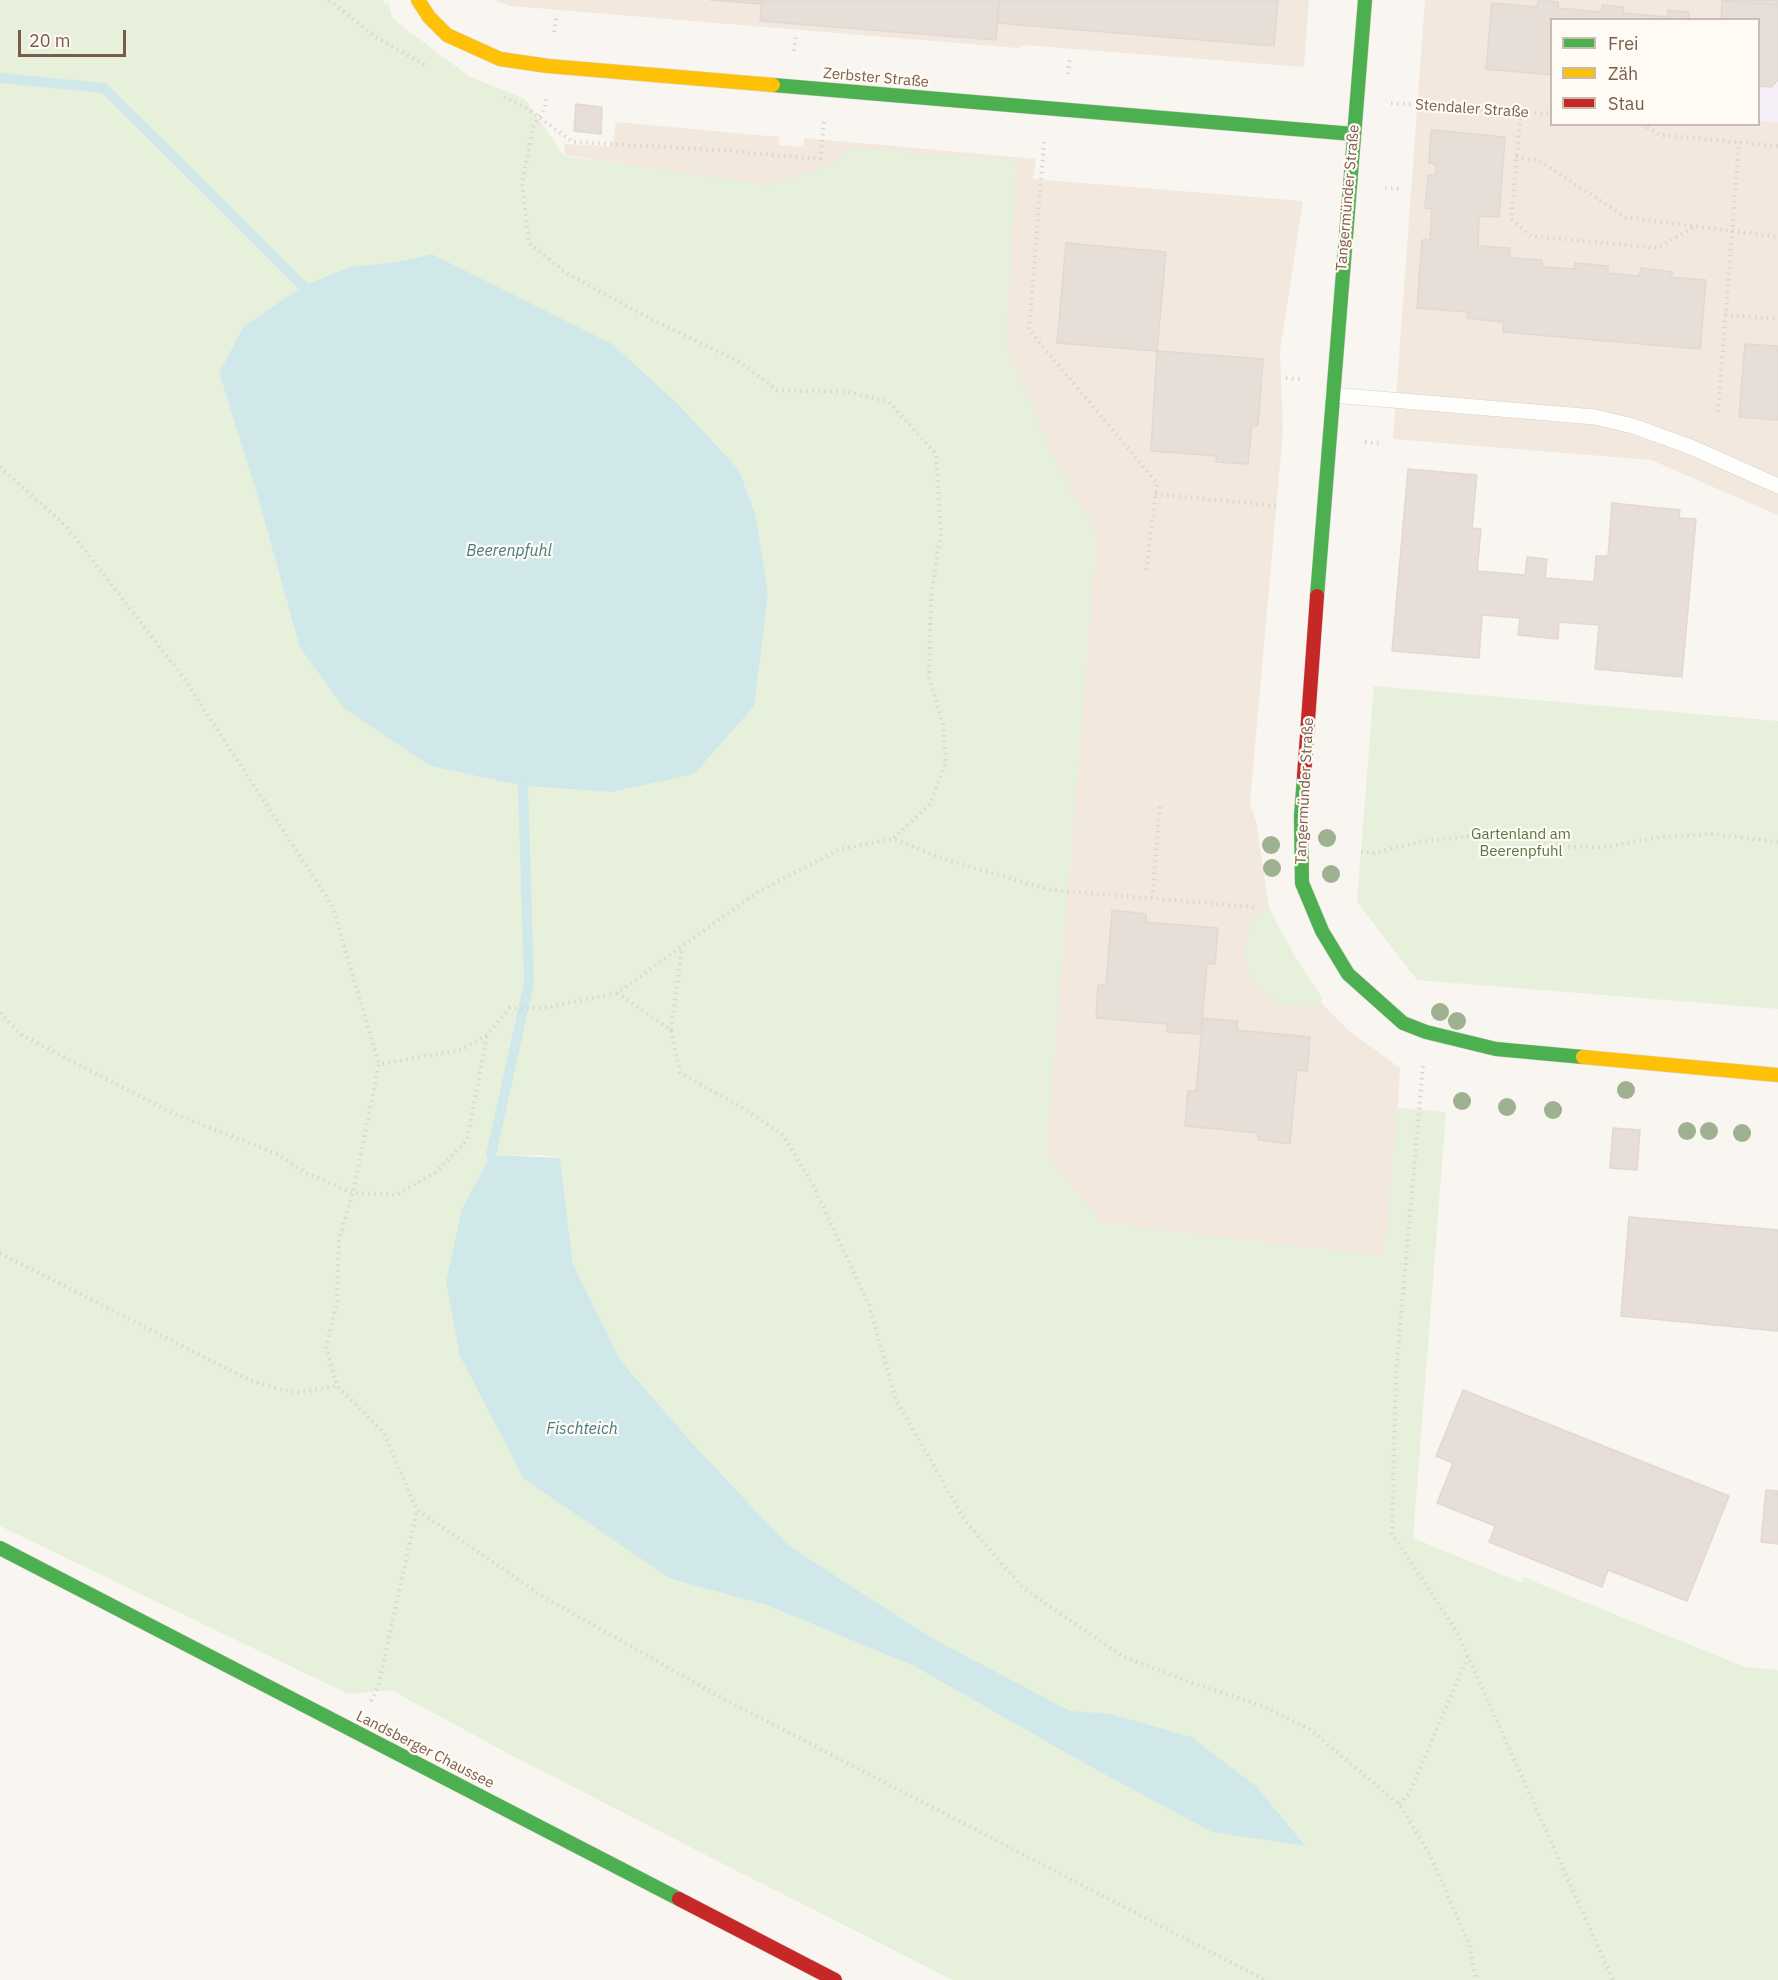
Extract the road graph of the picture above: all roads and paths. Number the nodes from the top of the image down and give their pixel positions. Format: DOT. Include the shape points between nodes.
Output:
graph roads {
  1 [pos="418,0"];
  2 [pos="1365,0"];
  3 [pos="1393,103"];
  4 [pos="1047,110"];
  5 [pos="1521,112"];
  6 [pos="1550,114"];
  7 [pos="1645,126"];
  8 [pos="1353,134"];
  9 [pos="822,138"];
  10 [pos="1739,142"];
  11 [pos="1778,146"];
  12 [pos="1516,158"];
  13 [pos="1696,226"];
  14 [pos="1732,231"];
  15 [pos="1778,237"];
  16 [pos="1725,315"];
  17 [pos="1778,319"];
  18 [pos="1332,395"];
  19 [pos="1718,412"];
  20 [pos="1361,441"];
  21 [pos="1383,444"];
  22 [pos="0,467"];
  23 [pos="1778,486"];
  24 [pos="1155,494"];
  25 [pos="1278,506"];
  26 [pos="1146,573"];
  27 [pos="1160,806"];
  28 [pos="893,839"];
  29 [pos="1778,842"];
  30 [pos="1361,852"];
  31 [pos="1152,898"];
  32 [pos="1254,907"];
  33 [pos="682,947"];
  34 [pos="617,993"];
  35 [pos="0,1013"];
  36 [pos="671,1030"];
  37 [pos="487,1035"];
  38 [pos="379,1064"];
  39 [pos="1778,1075"];
  40 [pos="1419,1108"];
  41 [pos="353,1193"];
  42 [pos="0,1253"];
  43 [pos="337,1386"];
  44 [pos="417,1510"];
  45 [pos="0,1548"];
  46 [pos="1468,1656"];
  47 [pos="357,1733"];
  48 [pos="1399,1804"];
  49 [pos="835,1980"];
  50 [pos="1265,1980"];
  51 [pos="1476,1980"];
  52 [pos="1613,1980"];
  1 -- 4 [label="street, Zerbster Straße" via="447,35 500,59"];
  2 -- 8 [label="street, Tangermünder Straße"];
  3 -- 5 [label="path, Stendaler Straße"];
  4 -- 8 [label="street, Zerbster Straße"];
  4 -- 24 [label="path" via="1029,330 1157,483"];
  5 -- 6 [label="path, Stendaler Straße"];
  5 -- 12 [label="path"];
  7 -- 10 [label="path" via="1660,135"];
  8 -- 18 [label="street, Tangermünder Straße"];
  9 -- 28 [label="path" via="820,159 573,142 539,118 533,127 522,183 529,243 566,273 739,362 777,390 848,392 889,402 936,454 941,531 932,597 929,678 943,724 946,762 930,804"];
  10 -- 11 [label="path"];
  10 -- 14 [label="path"];
  12 -- 13 [label="path" via="1540,161 1625,217"];
  12 -- 13 [label="path" via="1511,219 1531,236 1658,248"];
  13 -- 14 [label="path"];
  14 -- 15 [label="path"];
  14 -- 16 [label="path"];
  16 -- 17 [label="path"];
  16 -- 19 [label="path"];
  18 -- 23 [label="lane" via="1595,417 1691,447"];
  18 -- 39 [label="street, Tangermünder Straße" via="1300,852 1302,884 1322,931 1348,974 1403,1023 1497,1049"];
  20 -- 21 [label="path"];
  22 -- 38 [label="path" via="66,526 183,677 332,905"];
  24 -- 25 [label="path"];
  24 -- 26 [label="path"];
  27 -- 31 [label="path"];
  28 -- 31 [label="path" via="950,861 1051,890"];
  28 -- 33 [label="path" via="840,849 756,893"];
  29 -- 30 [label="path" via="1713,834 1660,837 1606,848 1477,836"];
  31 -- 32 [label="path"];
  33 -- 34 [label="path"];
  33 -- 36 [label="path"];
  34 -- 36 [label="path"];
  34 -- 37 [label="path" via="544,1008 510,1008"];
  35 -- 41 [label="path" via="22,1035 170,1112 275,1153 306,1173"];
  36 -- 48 [label="path" via="680,1073 783,1135 812,1183 869,1305 897,1400 966,1522 1023,1588 1122,1656 1260,1705 1309,1729"];
  37 -- 38 [label="path" via="461,1050"];
  37 -- 41 [label="path" via="467,1140 436,1172 396,1195"];
  38 -- 41 [label="path"];
  40 -- 46 [label="path" via="1396,1373 1392,1534 1457,1632"];
  41 -- 43 [label="path" via="339,1240 337,1301 326,1347"];
  42 -- 43 [label="path" via="249,1380 294,1393"];
  43 -- 44 [label="path" via="384,1433"];
  44 -- 47 [label="path" via="378,1687"];
  44 -- 50 [label="path" via="542,1596 722,1698"];
  45 -- 47 [label="street, Landsberger Chaussee"];
  46 -- 48 [label="path" via="1409,1794"];
  46 -- 52 [label="path"];
  47 -- 49 [label="street, Landsberger Chaussee"];
  48 -- 51 [label="path" via="1429,1853 1469,1944"];
}
